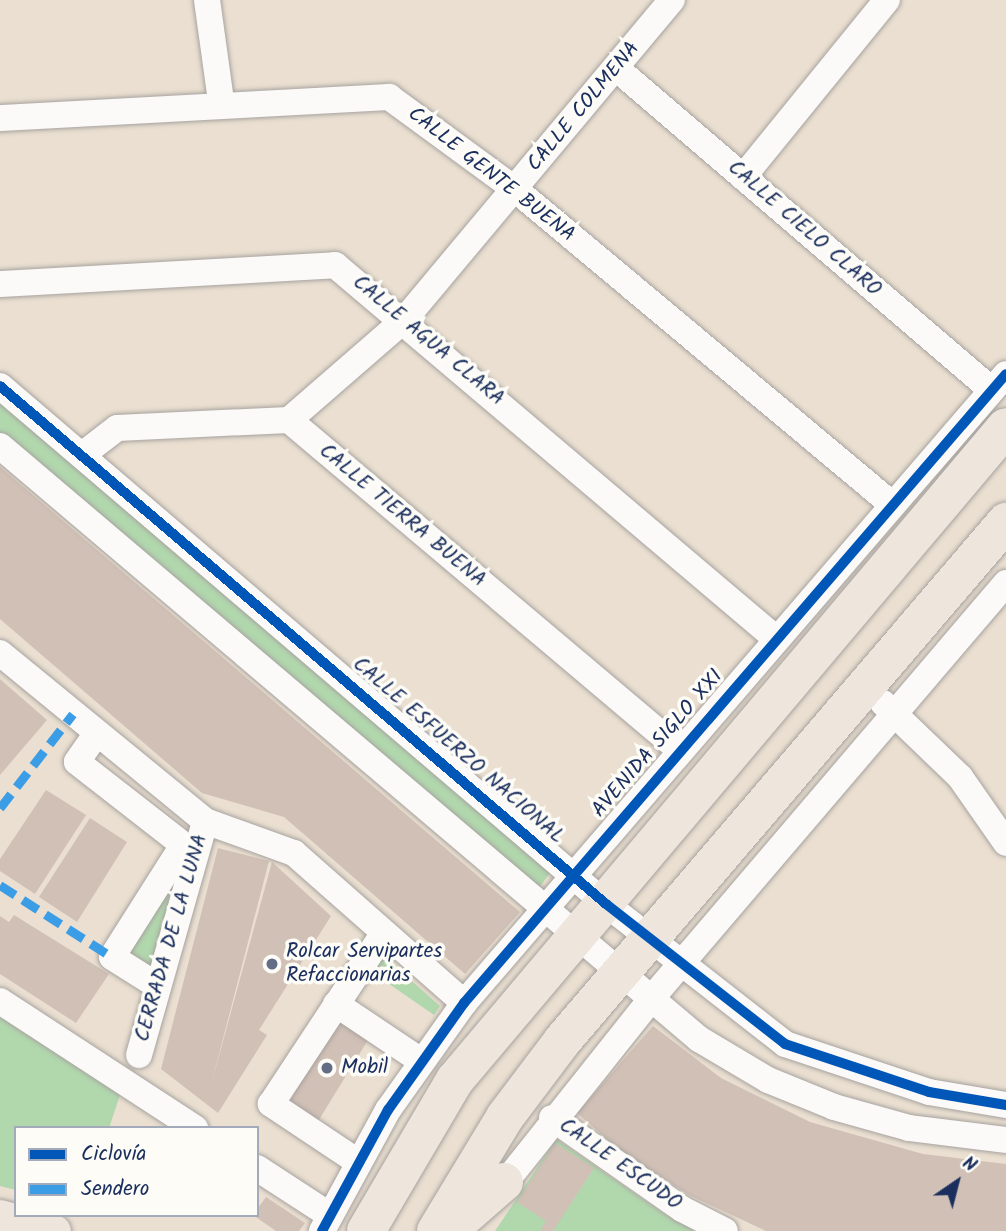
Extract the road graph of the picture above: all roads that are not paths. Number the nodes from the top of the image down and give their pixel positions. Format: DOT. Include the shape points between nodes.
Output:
graph roads {
  1 [pos="207,0"];
  2 [pos="672,0"];
  3 [pos="887,0"];
  4 [pos="617,68"];
  5 [pos="221,101"];
  6 [pos="0,118"];
  7 [pos="743,177"];
  8 [pos="516,190"];
  9 [pos="0,284"];
  10 [pos="405,319"];
  11 [pos="999,382"];
  12 [pos="0,386"];
  13 [pos="289,420"];
  14 [pos="1006,427"];
  15 [pos="0,446"];
  16 [pos="82,455"];
  17 [pos="892,504"];
  18 [pos="1006,522"];
  19 [pos="1006,583"];
  20 [pos="997,610"];
  21 [pos="775,637"];
  22 [pos="0,653"];
  23 [pos="864,687"];
  24 [pos="894,713"];
  25 [pos="97,733"];
  26 [pos="681,751"];
  27 [pos="205,821"];
  28 [pos="1006,843"];
  29 [pos="189,850"];
  30 [pos="571,873"];
  31 [pos="606,904"];
  32 [pos="542,907"];
  33 [pos="383,934"];
  34 [pos="577,937"];
  35 [pos="651,939"];
  36 [pos="681,963"];
  37 [pos="621,973"];
  38 [pos="158,986"];
  39 [pos="651,999"];
  40 [pos="0,1001"];
  41 [pos="464,1003"];
  42 [pos="336,1004"];
  43 [pos="139,1055"];
  44 [pos="421,1061"];
  45 [pos="1006,1105"];
  46 [pos="552,1118"];
  47 [pos="192,1126"];
  48 [pos="1006,1140"];
  49 [pos="358,1162"];
  50 [pos="259,1170"];
  51 [pos="504,1182"];
  52 [pos="0,1216"];
  53 [pos="326,1223"];
  54 [pos="54,1231"];
  55 [pos="366,1231"];
  56 [pos="436,1231"];
  57 [pos="447,1231"];
  58 [pos="474,1231"];
  59 [pos="725,1231"];
  1 -- 5 [label="street"];
  2 -- 4 [label="street, CALLE COLMENA"];
  3 -- 7 [label="street"];
  4 -- 7 [label="street, CALLE CIELO CLARO"];
  4 -- 8 [label="street, CALLE COLMENA"];
  5 -- 6 [label="street, CALLE GENTE BUENA"];
  5 -- 8 [label="street, CALLE GENTE BUENA" via="389,97"];
  7 -- 11 [label="street, CALLE CIELO CLARO"];
  8 -- 10 [label="street, CALLE COLMENA"];
  8 -- 17 [label="street, CALLE GENTE BUENA"];
  9 -- 10 [label="street, CALLE AGUA CLARA" via="335,265"];
  10 -- 13 [label="street, CALLE COLMENA"];
  10 -- 21 [label="street, CALLE AGUA CLARA"];
  11 -- 17 [label="street, AVENIDA SIGLO XXI"];
  12 -- 16 [label="street, CALLE ESFUERZO NACIONAL"];
  13 -- 16 [label="street" via="117,428"];
  13 -- 26 [label="street, CALLE TIERRA BUENA"];
  14 -- 31 [label="highway"];
  15 -- 32 [label="street"];
  16 -- 30 [label="street, CALLE ESFUERZO NACIONAL"];
  17 -- 21 [label="street, AVENIDA SIGLO XXI"];
  18 -- 23 [label="highway"];
  19 -- 20 [label="street"];
  20 -- 24 [label="street"];
  21 -- 26 [label="street, AVENIDA SIGLO XXI"];
  22 -- 25 [label="street"];
  23 -- 24 [label="street"];
  23 -- 35 [label="highway"];
  24 -- 28 [label="street" via="960,777"];
  24 -- 36 [label="street"];
  25 -- 27 [label="street"];
  25 -- 29 [label="street" via="77,762"];
  26 -- 30 [label="street, AVENIDA SIGLO XXI"];
  27 -- 29 [label="street, CERRADA DE LA LUNA"];
  27 -- 33 [label="street" via="293,853"];
  29 -- 38 [label="street, CERRADA DE LA LUNA"];
  29 -- 38 [label="street" via="112,957"];
  30 -- 31 [label="street, CALLE ESFUERZO NACIONAL"];
  30 -- 32 [label="street, AVENIDA SIGLO XXI"];
  31 -- 34 [label="highway"];
  31 -- 35 [label="street, CALLE ESFUERZO NACIONAL"];
  32 -- 34 [label="street"];
  32 -- 41 [label="street, AVENIDA SIGLO XXI"];
  33 -- 41 [label="street"];
  33 -- 42 [label="street"];
  34 -- 37 [label="street"];
  34 -- 55 [label="highway" via="455,1080"];
  35 -- 36 [label="street, CALLE ESFUERZO NACIONAL"];
  35 -- 37 [label="highway"];
  36 -- 39 [label="street"];
  36 -- 45 [label="street, CALLE ESFUERZO NACIONAL" via="785,1044 929,1092"];
  37 -- 39 [label="street"];
  37 -- 56 [label="highway" via="505,1117"];
  38 -- 43 [label="street, CERRADA DE LA LUNA"];
  39 -- 46 [label="street"];
  39 -- 48 [label="street" via="757,1073 834,1107 909,1128"];
  40 -- 47 [label="street"];
  41 -- 44 [label="street, AVENIDA SIGLO XXI"];
  42 -- 44 [label="street"];
  42 -- 49 [label="street" via="271,1104"];
  44 -- 49 [label="street, AVENIDA SIGLO XXI"];
  46 -- 51 [label="street"];
  46 -- 59 [label="street, CALLE ESCUDO" via="682,1209"];
  49 -- 53 [label="street, AVENIDA SIGLO XXI"];
  50 -- 53 [label="street"];
  51 -- 57 [label="highway"];
  51 -- 58 [label="street"];
  52 -- 54 [label="main road"];
}
